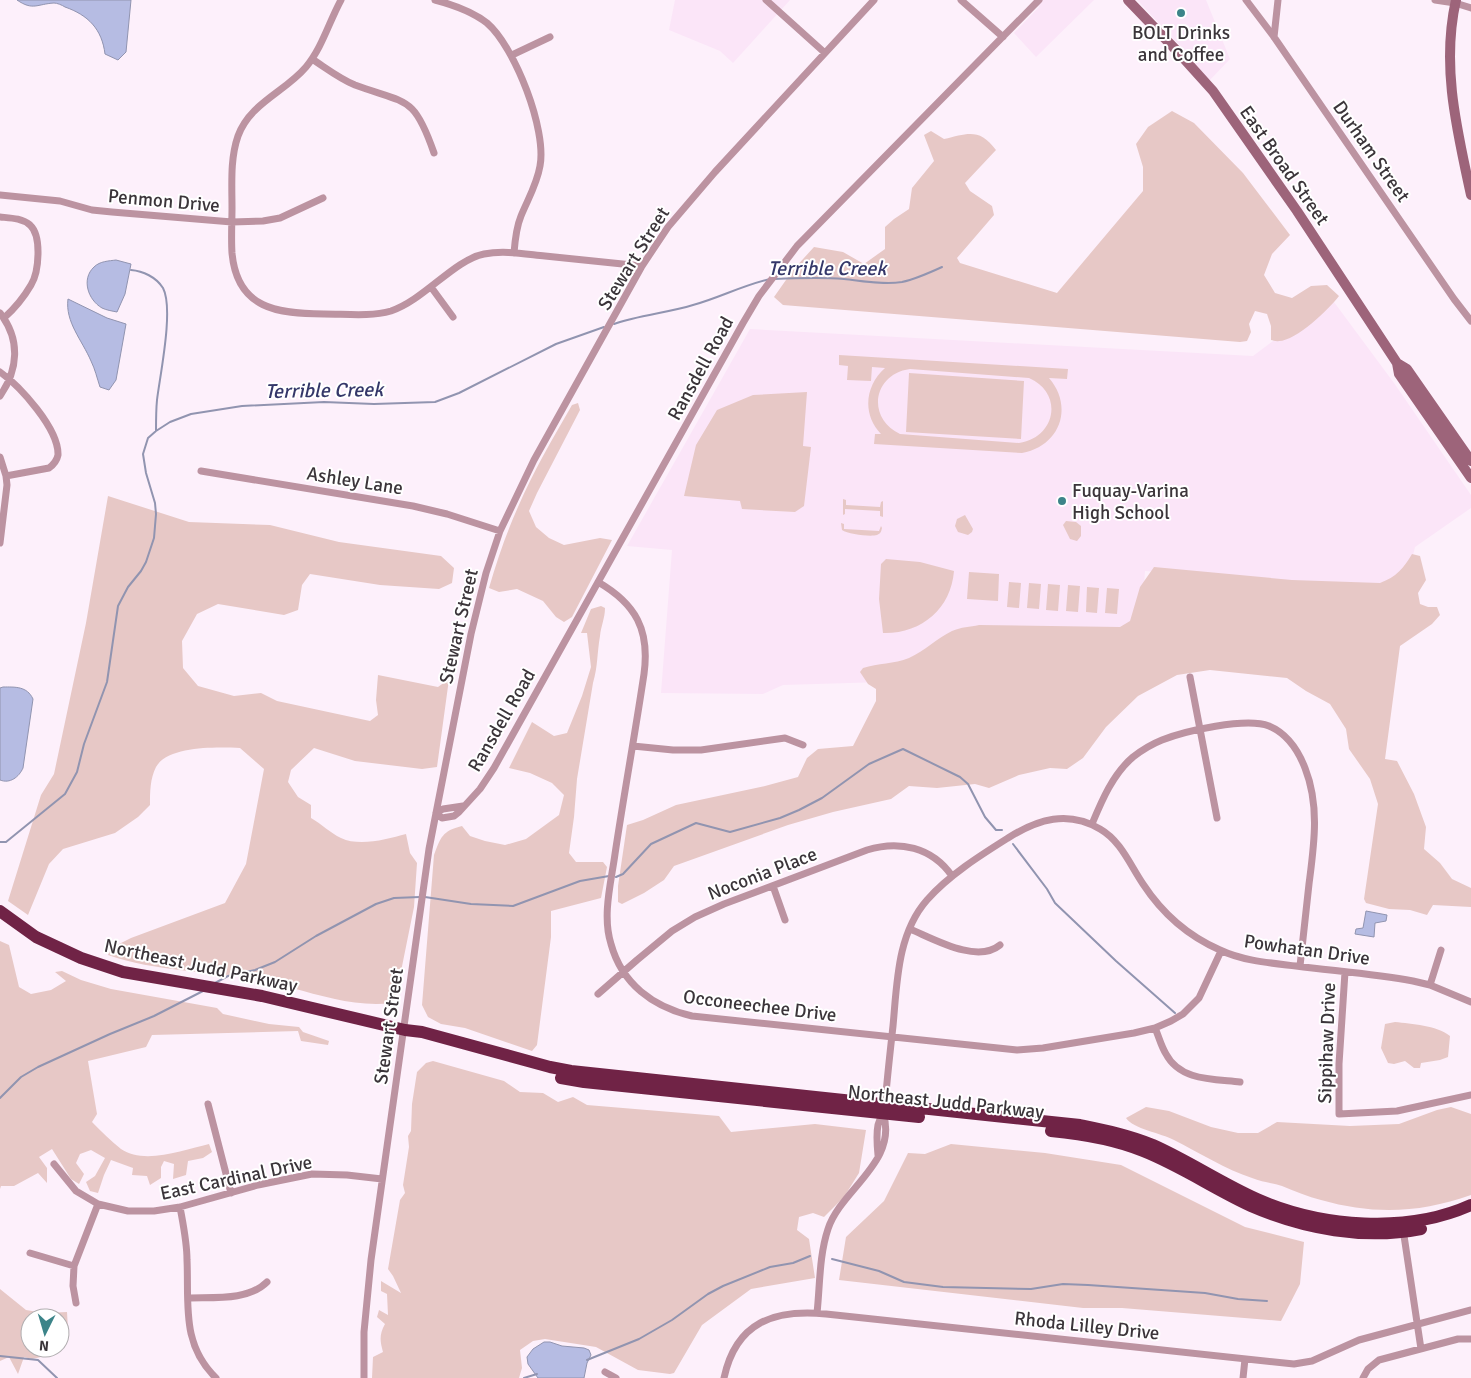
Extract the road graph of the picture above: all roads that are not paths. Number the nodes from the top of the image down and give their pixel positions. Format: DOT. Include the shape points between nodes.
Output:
graph roads {
  1 [pos="341,0"];
  2 [pos="435,0"];
  3 [pos="766,0"];
  4 [pos="874,0"];
  5 [pos="961,0"];
  6 [pos="1039,0"];
  7 [pos="1128,0"];
  8 [pos="1246,0"];
  9 [pos="1278,0"];
  10 [pos="1435,0"];
  11 [pos="1456,2"];
  12 [pos="1471,8"];
  13 [pos="550,37"];
  14 [pos="1003,37"];
  15 [pos="1274,37"];
  16 [pos="825,53"];
  17 [pos="512,55"];
  18 [pos="312,59"];
  19 [pos="434,153"];
  20 [pos="1471,194"];
  21 [pos="0,195"];
  22 [pos="322,198"];
  23 [pos="0,217"];
  24 [pos="232,222"];
  25 [pos="514,253"];
  26 [pos="642,266"];
  27 [pos="431,287"];
  28 [pos="2,316"];
  29 [pos="452,317"];
  30 [pos="1471,321"];
  31 [pos="1397,363"];
  32 [pos="0,372"];
  33 [pos="10,379"];
  34 [pos="0,396"];
  35 [pos="0,457"];
  36 [pos="1471,461"];
  37 [pos="201,471"];
  38 [pos="6,476"];
  39 [pos="1471,478"];
  40 [pos="500,531"];
  41 [pos="0,542"];
  42 [pos="598,582"];
  43 [pos="1190,677"];
  44 [pos="1200,730"];
  45 [pos="803,745"];
  46 [pos="633,746"];
  47 [pos="436,812"];
  48 [pos="1216,818"];
  49 [pos="1092,824"];
  50 [pos="952,876"];
  51 [pos="773,886"];
  52 [pos="0,910"];
  53 [pos="785,920"];
  54 [pos="910,928"];
  55 [pos="1000,945"];
  56 [pos="1441,950"];
  57 [pos="1221,951"];
  58 [pos="1300,966"];
  59 [pos="624,972"];
  60 [pos="1345,972"];
  61 [pos="1430,986"];
  62 [pos="598,994"];
  63 [pos="1471,1002"];
  64 [pos="1155,1028"];
  65 [pos="405,1030"];
  66 [pos="892,1037"];
  67 [pos="1240,1082"];
  68 [pos="1471,1095"];
  69 [pos="208,1104"];
  70 [pos="884,1109"];
  71 [pos="54,1164"];
  72 [pos="382,1179"];
  73 [pos="231,1193"];
  74 [pos="98,1204"];
  75 [pos="1471,1205"];
  76 [pos="180,1207"];
  77 [pos="1471,1214"];
  78 [pos="1403,1228"];
  79 [pos="30,1253"];
  80 [pos="74,1266"];
  81 [pos="267,1282"];
  82 [pos="188,1298"];
  83 [pos="76,1302"];
  84 [pos="1471,1310"];
  85 [pos="817,1313"];
  86 [pos="1417,1324"];
  87 [pos="1471,1339"];
  88 [pos="1421,1349"];
  89 [pos="1245,1358"];
  90 [pos="605,1372"];
  91 [pos="216,1378"];
  92 [pos="364,1378"];
  93 [pos="616,1378"];
  94 [pos="724,1378"];
  95 [pos="1243,1378"];
  96 [pos="1362,1378"];
  1 -- 18 [label="street"];
  2 -- 17 [label="street" via="465,10 487,24"];
  3 -- 16 [label="street"];
  4 -- 16 [label="street, Stewart Street"];
  5 -- 14 [label="street"];
  6 -- 14 [label="street, Ransdell Road"];
  7 -- 31 [label="main road, East Broad Street" via="1213,91"];
  8 -- 15 [label="street, Durham Street"];
  9 -- 15 [label="street"];
  10 -- 11 [label="street"];
  11 -- 12 [label="street"];
  11 -- 20 [label="main road" via="1450,86"];
  13 -- 17 [label="street"];
  14 -- 42 [label="street, Ransdell Road" via="819,221 782,263 750,312"];
  15 -- 30 [label="street, Durham Street"];
  16 -- 26 [label="street, Stewart Street" via="677,215"];
  17 -- 25 [label="street" via="520,72 542,150 539,174 518,226"];
  18 -- 19 [label="street" via="354,84 408,104 421,120"];
  18 -- 24 [label="street" via="254,111 238,135"];
  21 -- 24 [label="street, Penmon Drive" via="60,201 102,211"];
  22 -- 24 [label="street, Penmon Drive" via="280,218"];
  23 -- 28 [label="street" via="22,220 30,225 35,232 38,255 32,284 13,310"];
  24 -- 27 [label="street" via="232,252 239,279 254,298 274,310 302,314 382,313 401,307"];
  25 -- 26 [label="street"];
  25 -- 27 [label="street" via="481,254"];
  26 -- 40 [label="street, Stewart Street" via="534,460"];
  27 -- 29 [label="street"];
  28 -- 33 [label="street" via="14,339 16,352"];
  31 -- 36 [label="main road, East Broad Street" via="1407,369"];
  31 -- 39 [label="main road, East Broad Street" via="1399,374"];
  32 -- 33 [label="street"];
  33 -- 34 [label="street"];
  33 -- 38 [label="street" via="25,393 46,424 58,455 49,468"];
  35 -- 38 [label="street"];
  37 -- 40 [label="street, Ashley Lane" via="413,506"];
  38 -- 41 [label="street"];
  40 -- 47 [label="street, Stewart Street" via="470,634"];
  42 -- 46 [label="street, Occoneechee Drive" via="632,609 645,638 646,665"];
  42 -- 47 [label="street, Ransdell Road" via="480,789 462,806"];
  43 -- 44 [label="street"];
  44 -- 48 [label="street"];
  44 -- 49 [label="street" via="1163,739 1133,757 1109,787"];
  44 -- 58 [label="street" via="1241,723 1268,726 1291,741 1306,770 1314,801 1315,829"];
  45 -- 46 [label="street" via="785,738 700,750"];
  46 -- 59 [label="street, Occoneechee Drive" via="608,912 611,944"];
  47 -- 65 [label="street, Stewart Street"];
  49 -- 50 [label="street, Powhatan Drive" via="1067,818 1032,824"];
  49 -- 57 [label="street, Powhatan Drive" via="1117,843 1159,906 1192,935"];
  50 -- 51 [label="street, Noconia Place" via="942,864 923,851 909,846 888,845"];
  50 -- 54 [label="street, Powhatan Drive" via="926,900"];
  51 -- 53 [label="street"];
  51 -- 59 [label="street, Noconia Place" via="709,910 683,924"];
  52 -- 65 [label="highway, Northeast Judd Parkway" via="36,937 123,972 262,996"];
  54 -- 55 [label="street" via="975,952 988,952"];
  54 -- 66 [label="street, Powhatan Drive" via="898,969"];
  56 -- 61 [label="street"];
  57 -- 58 [label="street, Powhatan Drive" via="1264,962"];
  57 -- 64 [label="street, Occoneechee Drive" via="1199,998 1183,1014"];
  58 -- 60 [label="street, Powhatan Drive"];
  59 -- 62 [label="street, Noconia Place"];
  59 -- 66 [label="street, Occoneechee Drive" via="645,996 678,1013"];
  60 -- 61 [label="street, Powhatan Drive" via="1398,978"];
  60 -- 68 [label="street, Sippihaw Drive" via="1339,1114 1397,1112"];
  61 -- 63 [label="street, Powhatan Drive"];
  64 -- 66 [label="street, Occoneechee Drive" via="1030,1050"];
  64 -- 67 [label="street" via="1165,1054 1181,1070 1194,1076"];
  65 -- 70 [label="highway, Northeast Judd Parkway" via="421,1038 526,1069 584,1082"];
  65 -- 72 [label="street, Stewart Street"];
  66 -- 70 [label="street, Powhatan Drive"];
  69 -- 73 [label="street"];
  70 -- 78 [label="highway, Northeast Judd Parkway" via="1101,1138 1160,1158 1234,1198 1276,1216 1357,1233 1373,1234"];
  70 -- 85 [label="street, Powhatan Drive" via="878,1124 878,1155 870,1172 835,1214 827,1230"];
  71 -- 74 [label="street, East Cardinal Drive" via="76,1191"];
  72 -- 73 [label="street, East Cardinal Drive" via="312,1174"];
  72 -- 92 [label="street, Stewart Street" via="364,1332"];
  73 -- 76 [label="street, East Cardinal Drive"];
  74 -- 76 [label="street, East Cardinal Drive" via="128,1211"];
  74 -- 80 [label="street"];
  75 -- 78 [label="highway, Northeast Judd Parkway"];
  76 -- 82 [label="street" via="188,1258"];
  77 -- 78 [label="highway, Northeast Judd Parkway" via="1439,1225"];
  78 -- 86 [label="street"];
  79 -- 80 [label="street"];
  80 -- 83 [label="street"];
  81 -- 82 [label="street" via="242,1294"];
  82 -- 91 [label="street" via="192,1340 200,1359"];
  84 -- 86 [label="street, Rhoda Lilley Drive"];
  85 -- 89 [label="street, Rhoda Lilley Drive"];
  85 -- 94 [label="street, Rhoda Lilley Drive" via="782,1314 753,1327 732,1352"];
  86 -- 88 [label="street"];
  86 -- 89 [label="street, Rhoda Lilley Drive" via="1359,1340 1303,1364"];
  87 -- 88 [label="street" via="1458,1339"];
  88 -- 96 [label="street" via="1379,1360"];
  89 -- 95 [label="street"];
  90 -- 93 [label="street"];
}
